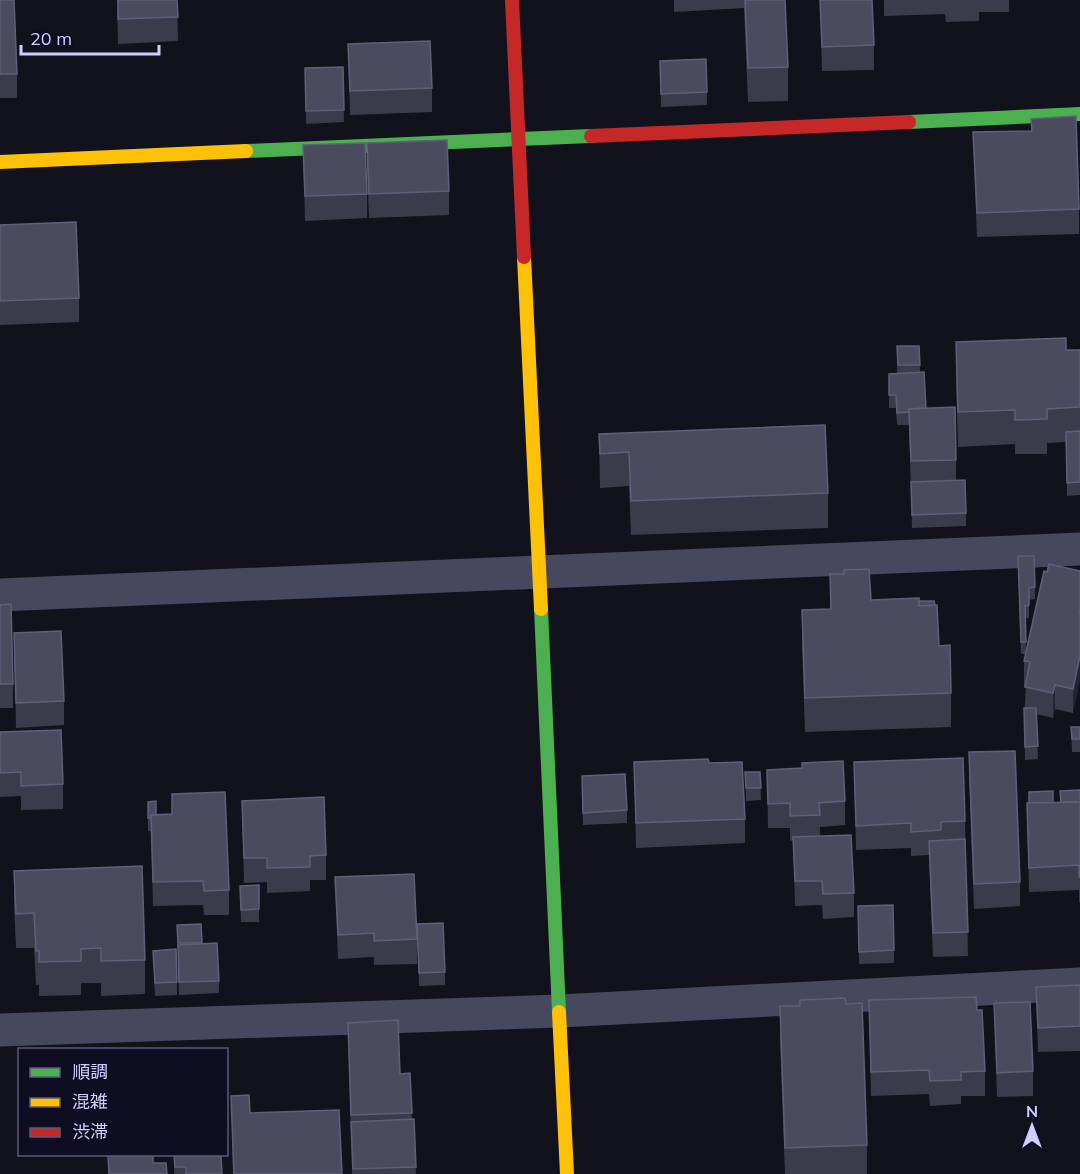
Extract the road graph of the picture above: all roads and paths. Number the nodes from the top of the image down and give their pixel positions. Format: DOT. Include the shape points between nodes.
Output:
graph roads {
  1 [pos="512,0"];
  2 [pos="1080,114"];
  3 [pos="518,138"];
  4 [pos="0,162"];
  5 [pos="1080,549"];
  6 [pos="538,572"];
  7 [pos="0,595"];
  8 [pos="1080,984"];
  9 [pos="559,1011"];
  10 [pos="0,1030"];
  11 [pos="567,1174"];
  1 -- 3 [label="street"];
  2 -- 3 [label="street"];
  3 -- 4 [label="street"];
  3 -- 6 [label="street"];
  5 -- 6 [label="street"];
  6 -- 7 [label="street"];
  6 -- 9 [label="street"];
  8 -- 9 [label="street"];
  9 -- 10 [label="street"];
  9 -- 11 [label="street"];
}
